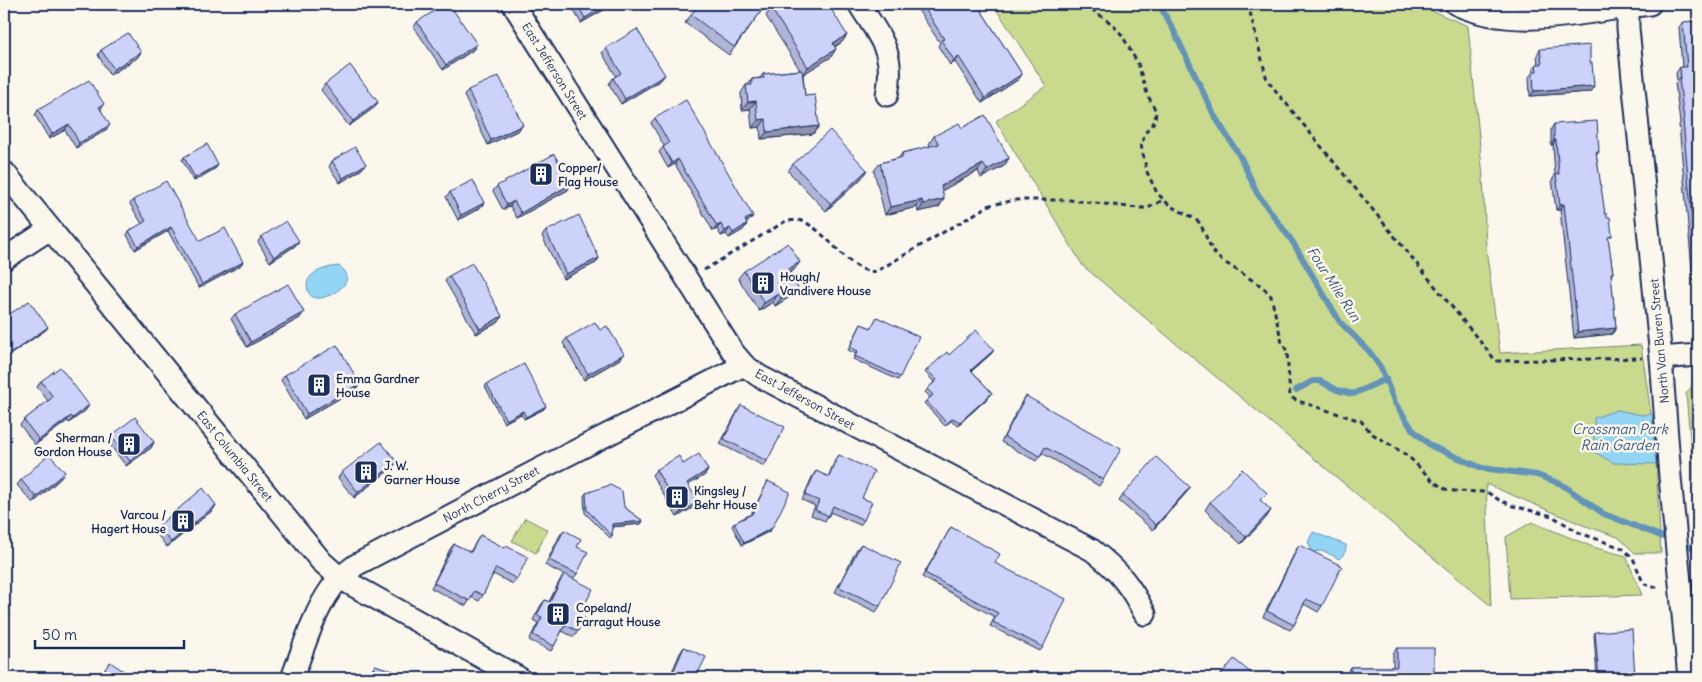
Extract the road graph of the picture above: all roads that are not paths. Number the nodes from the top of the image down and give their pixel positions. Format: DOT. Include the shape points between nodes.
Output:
graph roads {
  1 [pos="512,4"];
  2 [pos="858,4"];
  3 [pos="1456,4"];
  4 [pos="1650,4"];
  5 [pos="1628,5"];
  6 [pos="888,95"];
  7 [pos="4,172"];
  8 [pos="50,229"];
  9 [pos="4,260"];
  10 [pos="1698,354"];
  11 [pos="1661,358"];
  12 [pos="744,364"];
  13 [pos="340,578"];
  14 [pos="1144,614"];
  15 [pos="292,678"];
  16 [pos="519,678"];
  17 [pos="1689,678"];
  1 -- 12 [label="street, East Jefferson Street" via="728,345"];
  2 -- 6 [label="street" via="886,48 891,70"];
  3 -- 5 [label="street" via="1493,16 1526,18"];
  4 -- 5 [label="street"];
  5 -- 11 [label="street, North Van Buren Street" via="1629,47"];
  7 -- 8 [label="street, East Columbia Street"];
  8 -- 9 [label="street"];
  8 -- 13 [label="street, East Columbia Street" via="317,557"];
  10 -- 11 [label="street"];
  11 -- 17 [label="street, North Van Buren Street"];
  12 -- 13 [label="street, North Cherry Street" via="363,561"];
  12 -- 14 [label="street, East Jefferson Street" via="759,376 1092,550 1112,565 1131,588"];
  13 -- 15 [label="street, North Cherry Street" via="321,605"];
  13 -- 16 [label="street, East Columbia Street"];
}
